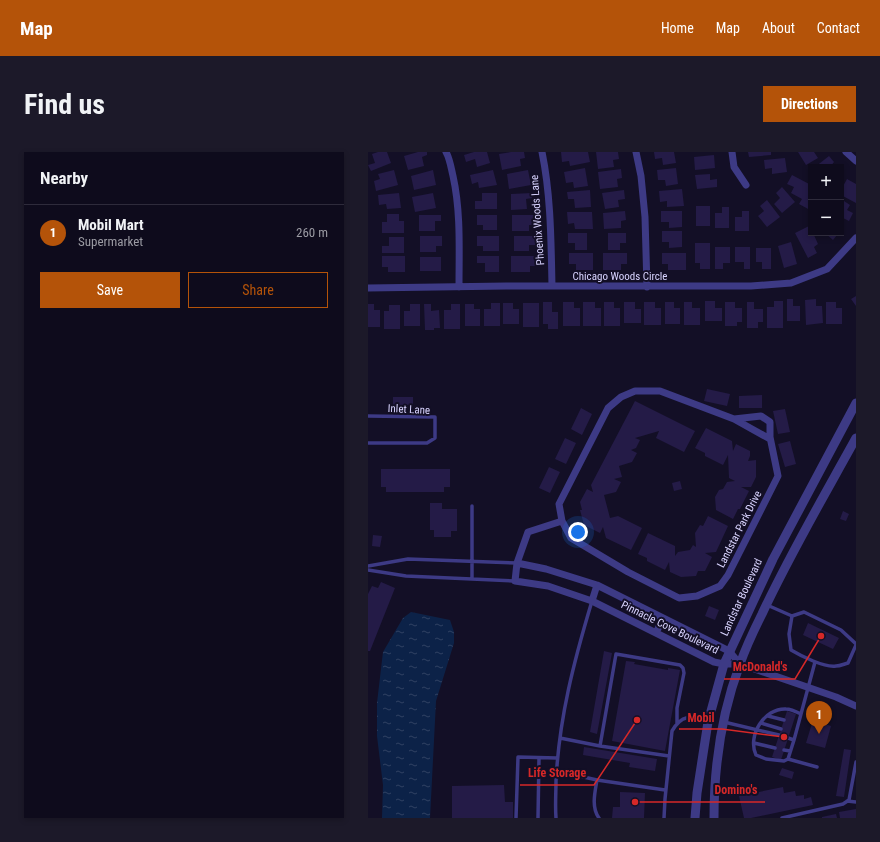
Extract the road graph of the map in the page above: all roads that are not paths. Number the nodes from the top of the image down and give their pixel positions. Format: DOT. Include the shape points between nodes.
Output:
graph roads {
  1 [pos="446,152"];
  2 [pos="542,152"];
  3 [pos="636,152"];
  4 [pos="732,152"];
  5 [pos="846,152"];
  6 [pos="856,161"];
  7 [pos="746,185"];
  8 [pos="856,238"];
  9 [pos="552,286"];
  10 [pos="460,287"];
  11 [pos="647,287"];
  12 [pos="368,288"];
  13 [pos="856,403"];
  14 [pos="368,416"];
  15 [pos="734,419"];
  16 [pos="856,438"];
  17 [pos="770,439"];
  18 [pos="368,443"];
  19 [pos="472,506"];
  20 [pos="562,521"];
  21 [pos="472,561"];
  22 [pos="517,563"];
  23 [pos="368,566"];
  24 [pos="368,570"];
  25 [pos="472,579"];
  26 [pos="515,581"];
  27 [pos="597,585"];
  28 [pos="592,601"];
  29 [pos="766,605"];
  30 [pos="792,616"];
  31 [pos="663,618"];
  32 [pos="656,633"];
  33 [pos="856,644"];
  34 [pos="729,651"];
  35 [pos="815,662"];
  36 [pos="724,664"];
  37 [pos="740,664"];
  38 [pos="809,688"];
  39 [pos="856,706"];
  40 [pos="801,714"];
  41 [pos="766,715"];
  42 [pos="784,720"];
  43 [pos="708,722"];
  44 [pos="723,722"];
  45 [pos="793,722"];
  46 [pos="677,723"];
  47 [pos="761,723"];
  48 [pos="798,724"];
  49 [pos="781,729"];
  50 [pos="757,730"];
  51 [pos="790,732"];
  52 [pos="796,732"];
  53 [pos="779,735"];
  54 [pos="560,738"];
  55 [pos="788,738"];
  56 [pos="794,740"];
  57 [pos="754,743"];
  58 [pos="600,746"];
  59 [pos="775,748"];
  60 [pos="784,750"];
  61 [pos="790,751"];
  62 [pos="670,756"];
  63 [pos="539,758"];
  64 [pos="557,758"];
  65 [pos="788,758"];
  66 [pos="856,762"];
  67 [pos="817,767"];
  68 [pos="557,771"];
  69 [pos="855,775"];
  70 [pos="597,780"];
  71 [pos="666,790"];
  72 [pos="848,801"];
  73 [pos="856,802"];
  74 [pos="516,818"];
  75 [pos="538,818"];
  76 [pos="556,818"];
  77 [pos="599,818"];
  78 [pos="664,818"];
  79 [pos="695,818"];
  80 [pos="714,818"];
  81 [pos="782,818"];
  1 -- 10 [label="street" via="458,209"];
  2 -- 9 [label="street, Phoenix Woods Lane" via="550,212"];
  3 -- 11 [label="street" via="645,218"];
  4 -- 7 [label="street" via="734,167"];
  5 -- 6 [label="street"];
  8 -- 11 [label="street, Chicago Woods Circle" via="827,269 791,283"];
  9 -- 10 [label="street, Chicago Woods Circle"];
  9 -- 11 [label="street, Chicago Woods Circle"];
  10 -- 12 [label="street, Chicago Woods Circle"];
  13 -- 34 [label="street, Landstar Boulevard" via="773,559"];
  14 -- 18 [label="lane, Inlet Lane" via="435,417 435,438 428,443"];
  15 -- 17 [label="street, Landstar Park Drive"];
  15 -- 17 [label="street, Landstar Park Drive" via="761,416 770,422"];
  15 -- 20 [label="street, Landstar Park Drive" via="660,391 636,391 621,397 608,408 559,504"];
  16 -- 29 [label="street"];
  17 -- 20 [label="street, Landstar Park Drive" via="778,476 728,575 720,586 697,596 679,598 628,572 571,538"];
  19 -- 21 [label="lane"];
  20 -- 22 [label="street" via="528,532"];
  21 -- 22 [label="lane, Pinnacle Cove Boulevard"];
  21 -- 23 [label="lane, Pinnacle Cove Boulevard" via="408,559"];
  21 -- 25 [label="lane"];
  22 -- 26 [label="street"];
  22 -- 27 [label="street, Pinnacle Cove Boulevard"];
  24 -- 25 [label="lane, Pinnacle Cove Boulevard" via="406,576"];
  25 -- 26 [label="lane, Pinnacle Cove Boulevard"];
  26 -- 28 [label="street, Pinnacle Cove Boulevard" via="548,586"];
  27 -- 28 [label="street"];
  27 -- 31 [label="street, Pinnacle Cove Boulevard"];
  28 -- 32 [label="street, Pinnacle Cove Boulevard"];
  28 -- 54 [label="lane" via="565,700"];
  29 -- 30 [label="lane"];
  29 -- 37 [label="street"];
  30 -- 33 [label="lane" via="804,612 841,630"];
  30 -- 35 [label="lane" via="789,634 791,650"];
  31 -- 32 [label="street"];
  31 -- 34 [label="street, Pinnacle Cove Boulevard"];
  32 -- 36 [label="street, Pinnacle Cove Boulevard" via="714,662"];
  33 -- 35 [label="lane" via="848,663 834,667"];
  34 -- 36 [label="street, Landstar Boulevard"];
  34 -- 37 [label="street, Pinnacle Cove Boulevard"];
  35 -- 38 [label="lane"];
  36 -- 37 [label="street, Pinnacle Cove Boulevard"];
  36 -- 43 [label="street, Landstar Boulevard"];
  37 -- 38 [label="street"];
  37 -- 44 [label="street"];
  38 -- 39 [label="street"];
  38 -- 40 [label="lane"];
  40 -- 41 [label="lane" via="786,709"];
  40 -- 48 [label="lane"];
  41 -- 42 [label="lane"];
  41 -- 47 [label="lane"];
  43 -- 46 [label="lane" via="692,717 684,718"];
  43 -- 79 [label="street, Landstar Boulevard"];
  44 -- 50 [label="lane"];
  44 -- 80 [label="street" via="714,791"];
  45 -- 48 [label="lane"];
  46 -- 58 [label="lane" via="683,668 680,665 616,654"];
  46 -- 62 [label="lane" via="672,731"];
  47 -- 49 [label="lane"];
  47 -- 50 [label="lane"];
  48 -- 52 [label="lane"];
  50 -- 53 [label="lane"];
  50 -- 57 [label="lane"];
  51 -- 52 [label="lane"];
  52 -- 56 [label="lane"];
  54 -- 58 [label="lane"];
  54 -- 64 [label="lane"];
  55 -- 56 [label="lane"];
  56 -- 61 [label="lane"];
  57 -- 59 [label="lane"];
  57 -- 65 [label="lane" via="756,755 778,762 784,762"];
  58 -- 62 [label="lane"];
  60 -- 61 [label="lane"];
  61 -- 65 [label="lane"];
  62 -- 71 [label="lane"];
  63 -- 64 [label="lane"];
  63 -- 74 [label="lane" via="518,756"];
  63 -- 75 [label="lane"];
  64 -- 68 [label="lane"];
  65 -- 67 [label="lane"];
  66 -- 69 [label="lane"];
  68 -- 70 [label="lane"];
  68 -- 76 [label="lane"];
  69 -- 72 [label="lane"];
  70 -- 71 [label="lane"];
  70 -- 77 [label="lane" via="594,807"];
  71 -- 78 [label="lane"];
  72 -- 73 [label="lane"];
  72 -- 81 [label="lane"];
}
